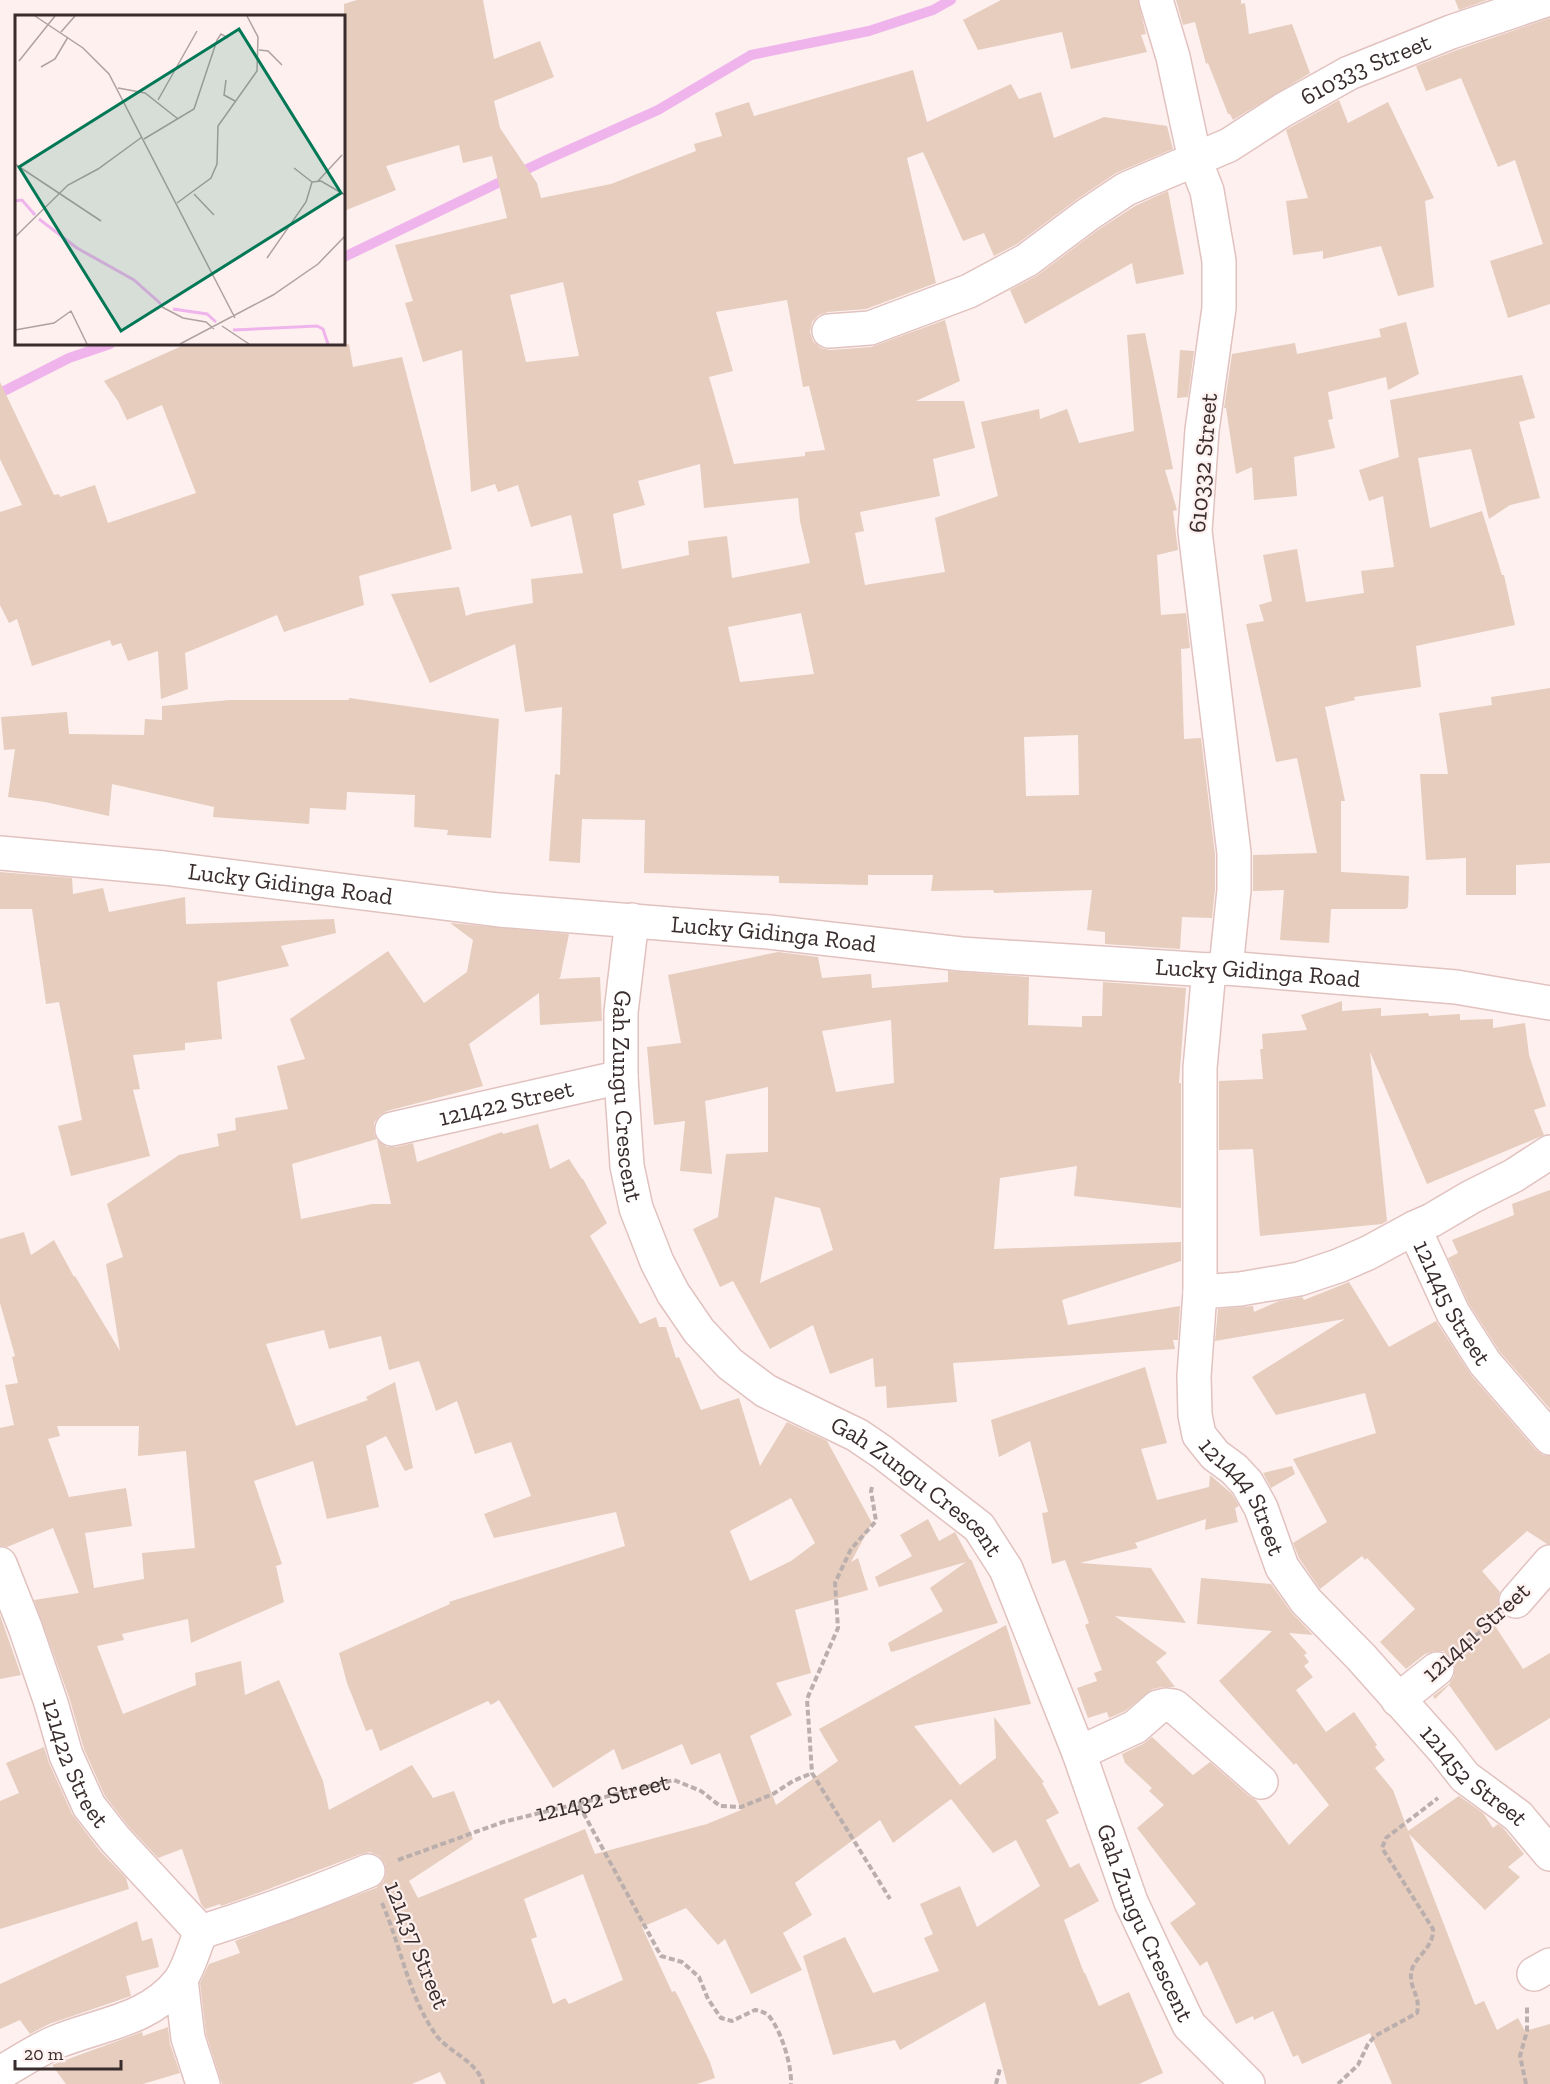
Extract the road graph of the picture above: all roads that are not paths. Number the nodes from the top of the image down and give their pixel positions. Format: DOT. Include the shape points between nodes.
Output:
graph roads {
  1 [pos="1156,0"];
  2 [pos="1546,0"];
  3 [pos="1195,160"];
  4 [pos="829,331"];
  5 [pos="0,853"];
  6 [pos="632,920"];
  7 [pos="1217,969"];
  8 [pos="1550,1003"];
  9 [pos="621,1077"];
  10 [pos="392,1129"];
  11 [pos="1550,1152"];
  12 [pos="1200,1181"];
  13 [pos="1414,1228"];
  14 [pos="1200,1292"];
  15 [pos="1550,1438"];
  16 [pos="1550,1562"];
  17 [pos="2,1571"];
  18 [pos="1516,1601"];
  19 [pos="1437,1668"];
  20 [pos="1398,1700"];
  21 [pos="1079,1754"];
  22 [pos="1261,1782"];
  23 [pos="1550,1854"];
  24 [pos="368,1871"];
  25 [pos="201,1932"];
  26 [pos="181,1980"];
  27 [pos="0,2073"];
  28 [pos="203,2084"];
  29 [pos="1248,2084"];
  1 -- 3 [label="street, 610332 Street" via="1173,57"];
  2 -- 3 [label="street, 610333 Street" via="1451,32 1349,73 1229,145"];
  3 -- 4 [label="street, 610333 Street" via="1126,189 1027,260 969,291 870,328"];
  3 -- 7 [label="street, 610332 Street" via="1214,222 1219,261 1219,308 1202,430 1195,531 1234,853 1234,890"];
  5 -- 6 [label="street, Lucky Gidinga Road" via="164,868 499,910"];
  6 -- 7 [label="street, Lucky Gidinga Road" via="961,954"];
  6 -- 9 [label="street, Gah Zungu Crescent" via="621,1012"];
  7 -- 8 [label="street, Lucky Gidinga Road" via="1456,987"];
  7 -- 12 [label="street, 610332 Street" via="1200,1068"];
  9 -- 10 [label="street, 121422 Street"];
  9 -- 21 [label="street, Gah Zungu Crescent" via="627,1166 636,1208 657,1262 699,1332 730,1364 766,1391 856,1435 979,1527 1006,1569"];
  11 -- 13 [label="street, 121445 Street"];
  12 -- 14 [label="street, 121444 Street"];
  13 -- 14 [label="street" via="1368,1253 1299,1279"];
  13 -- 15 [label="street, 121445 Street" via="1453,1313 1479,1353"];
  14 -- 20 [label="street, 121444 Street" via="1194,1376 1199,1436 1247,1483 1261,1508 1282,1567 1306,1601"];
  16 -- 18 [label="street, 121441 Street"];
  17 -- 25 [label="street, 121422 Street" via="66,1755 89,1806"];
  19 -- 20 [label="street, 121441 Street"];
  20 -- 23 [label="street, 121452 Street" via="1465,1778 1518,1816"];
  21 -- 22 [label="street" via="1135,1727 1158,1707 1174,1706"];
  21 -- 29 [label="street, Gah Zungu Crescent" via="1131,1902 1189,2025"];
  24 -- 25 [label="street" via="291,1903"];
  25 -- 26 [label="street"];
  26 -- 27 [label="street" via="148,2010 56,2042"];
  26 -- 28 [label="street" via="188,2038"];
}
